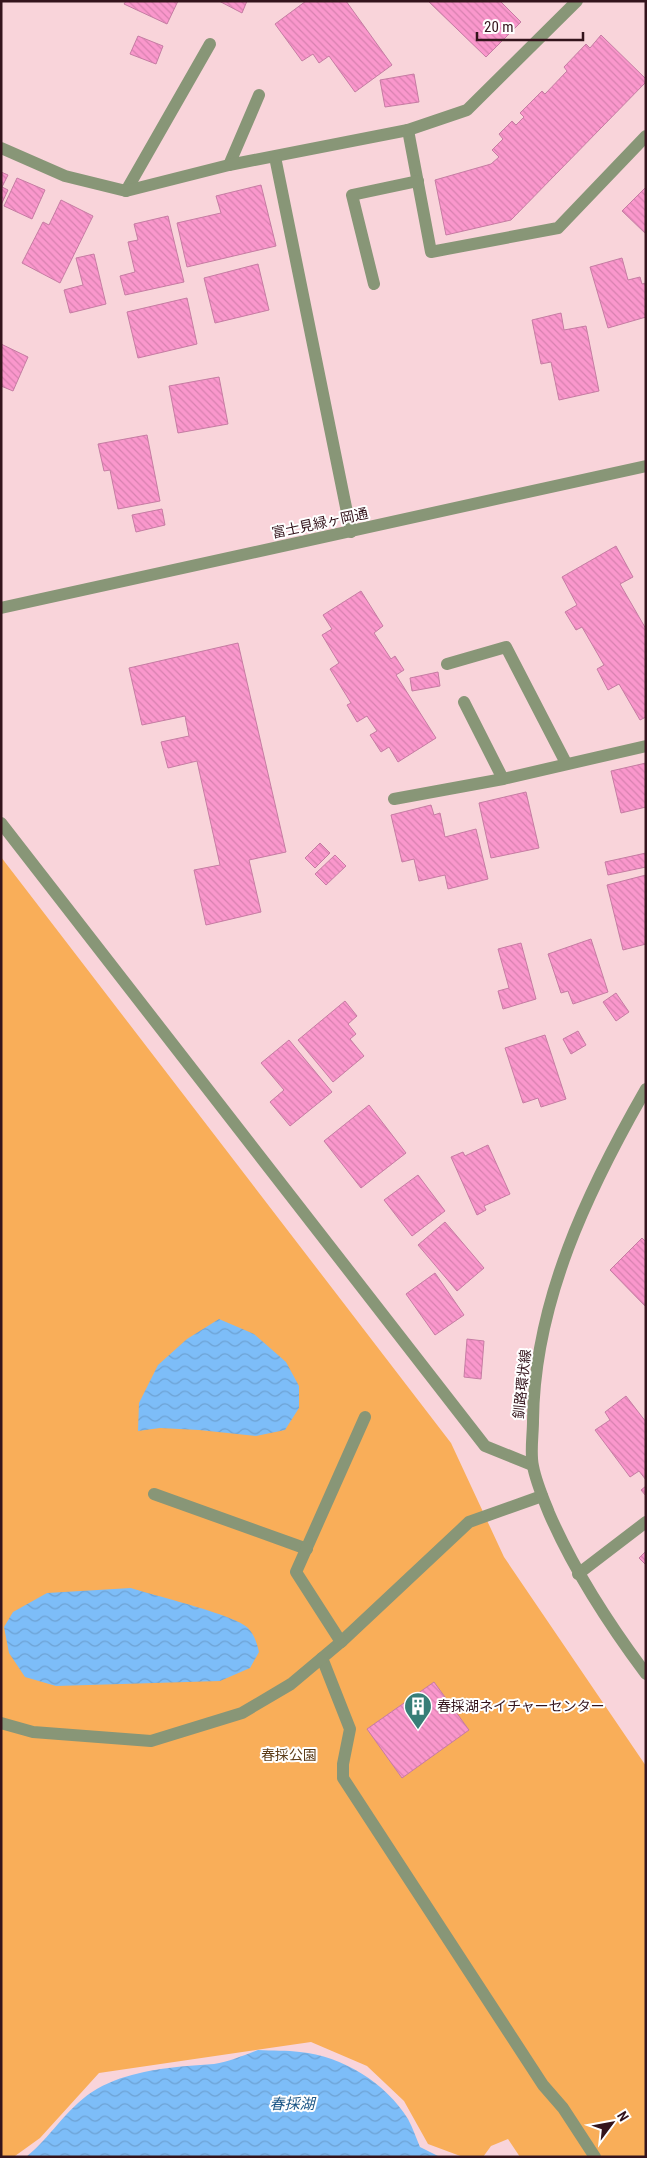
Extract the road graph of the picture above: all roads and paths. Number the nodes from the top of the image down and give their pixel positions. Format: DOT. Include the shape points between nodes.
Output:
graph roads {
  1 [pos="577,1"];
  2 [pos="210,44"];
  3 [pos="259,95"];
  4 [pos="408,130"];
  5 [pos="646,136"];
  6 [pos="1,148"];
  7 [pos="274,157"];
  8 [pos="229,165"];
  9 [pos="418,181"];
  10 [pos="126,191"];
  11 [pos="374,284"];
  12 [pos="646,466"];
  13 [pos="351,532"];
  14 [pos="1,608"];
  15 [pos="447,664"];
  16 [pos="464,702"];
  17 [pos="646,746"];
  18 [pos="566,763"];
  19 [pos="503,779"];
  20 [pos="394,799"];
  21 [pos="1,822"];
  22 [pos="646,1089"];
  23 [pos="365,1417"];
  24 [pos="532,1465"];
  25 [pos="154,1494"];
  26 [pos="542,1496"];
  27 [pos="646,1522"];
  28 [pos="307,1549"];
  29 [pos="578,1574"];
  30 [pos="341,1642"];
  31 [pos="322,1658"];
  32 [pos="646,1674"];
  33 [pos="1,1723"];
  34 [pos="595,2157"];
  1 -- 4 [label="street" via="467,110"];
  2 -- 10 [label="street"];
  3 -- 8 [label="street"];
  4 -- 7 [label="street"];
  4 -- 9 [label="street"];
  5 -- 9 [label="street" via="558,228 431,252"];
  6 -- 10 [label="street" via="65,176"];
  7 -- 8 [label="street"];
  7 -- 13 [label="street"];
  8 -- 10 [label="street"];
  9 -- 11 [label="street" via="352,195"];
  12 -- 13 [label="street, 富士見緑ヶ岡通"];
  13 -- 14 [label="street, 富士見緑ヶ岡通"];
  15 -- 18 [label="street" via="506,647"];
  16 -- 19 [label="street"];
  17 -- 18 [label="street"];
  18 -- 19 [label="street"];
  19 -- 20 [label="street"];
  21 -- 24 [label="street" via="484,1446"];
  22 -- 24 [label="street, 釧路環状線" via="617,1139 571,1238 544,1325 533,1395"];
  23 -- 28 [label="street"];
  24 -- 26 [label="street, 釧路環状線"];
  25 -- 28 [label="street"];
  26 -- 29 [label="street, 釧路環状線"];
  26 -- 30 [label="street" via="469,1522"];
  27 -- 29 [label="street"];
  28 -- 30 [label="street" via="296,1572"];
  29 -- 32 [label="street, 釧路環状線"];
  30 -- 31 [label="street"];
  31 -- 33 [label="street" via="291,1684 242,1714 151,1741 33,1732"];
  31 -- 34 [label="street" via="350,1729 343,1778 542,2085 563,2108"];
}
